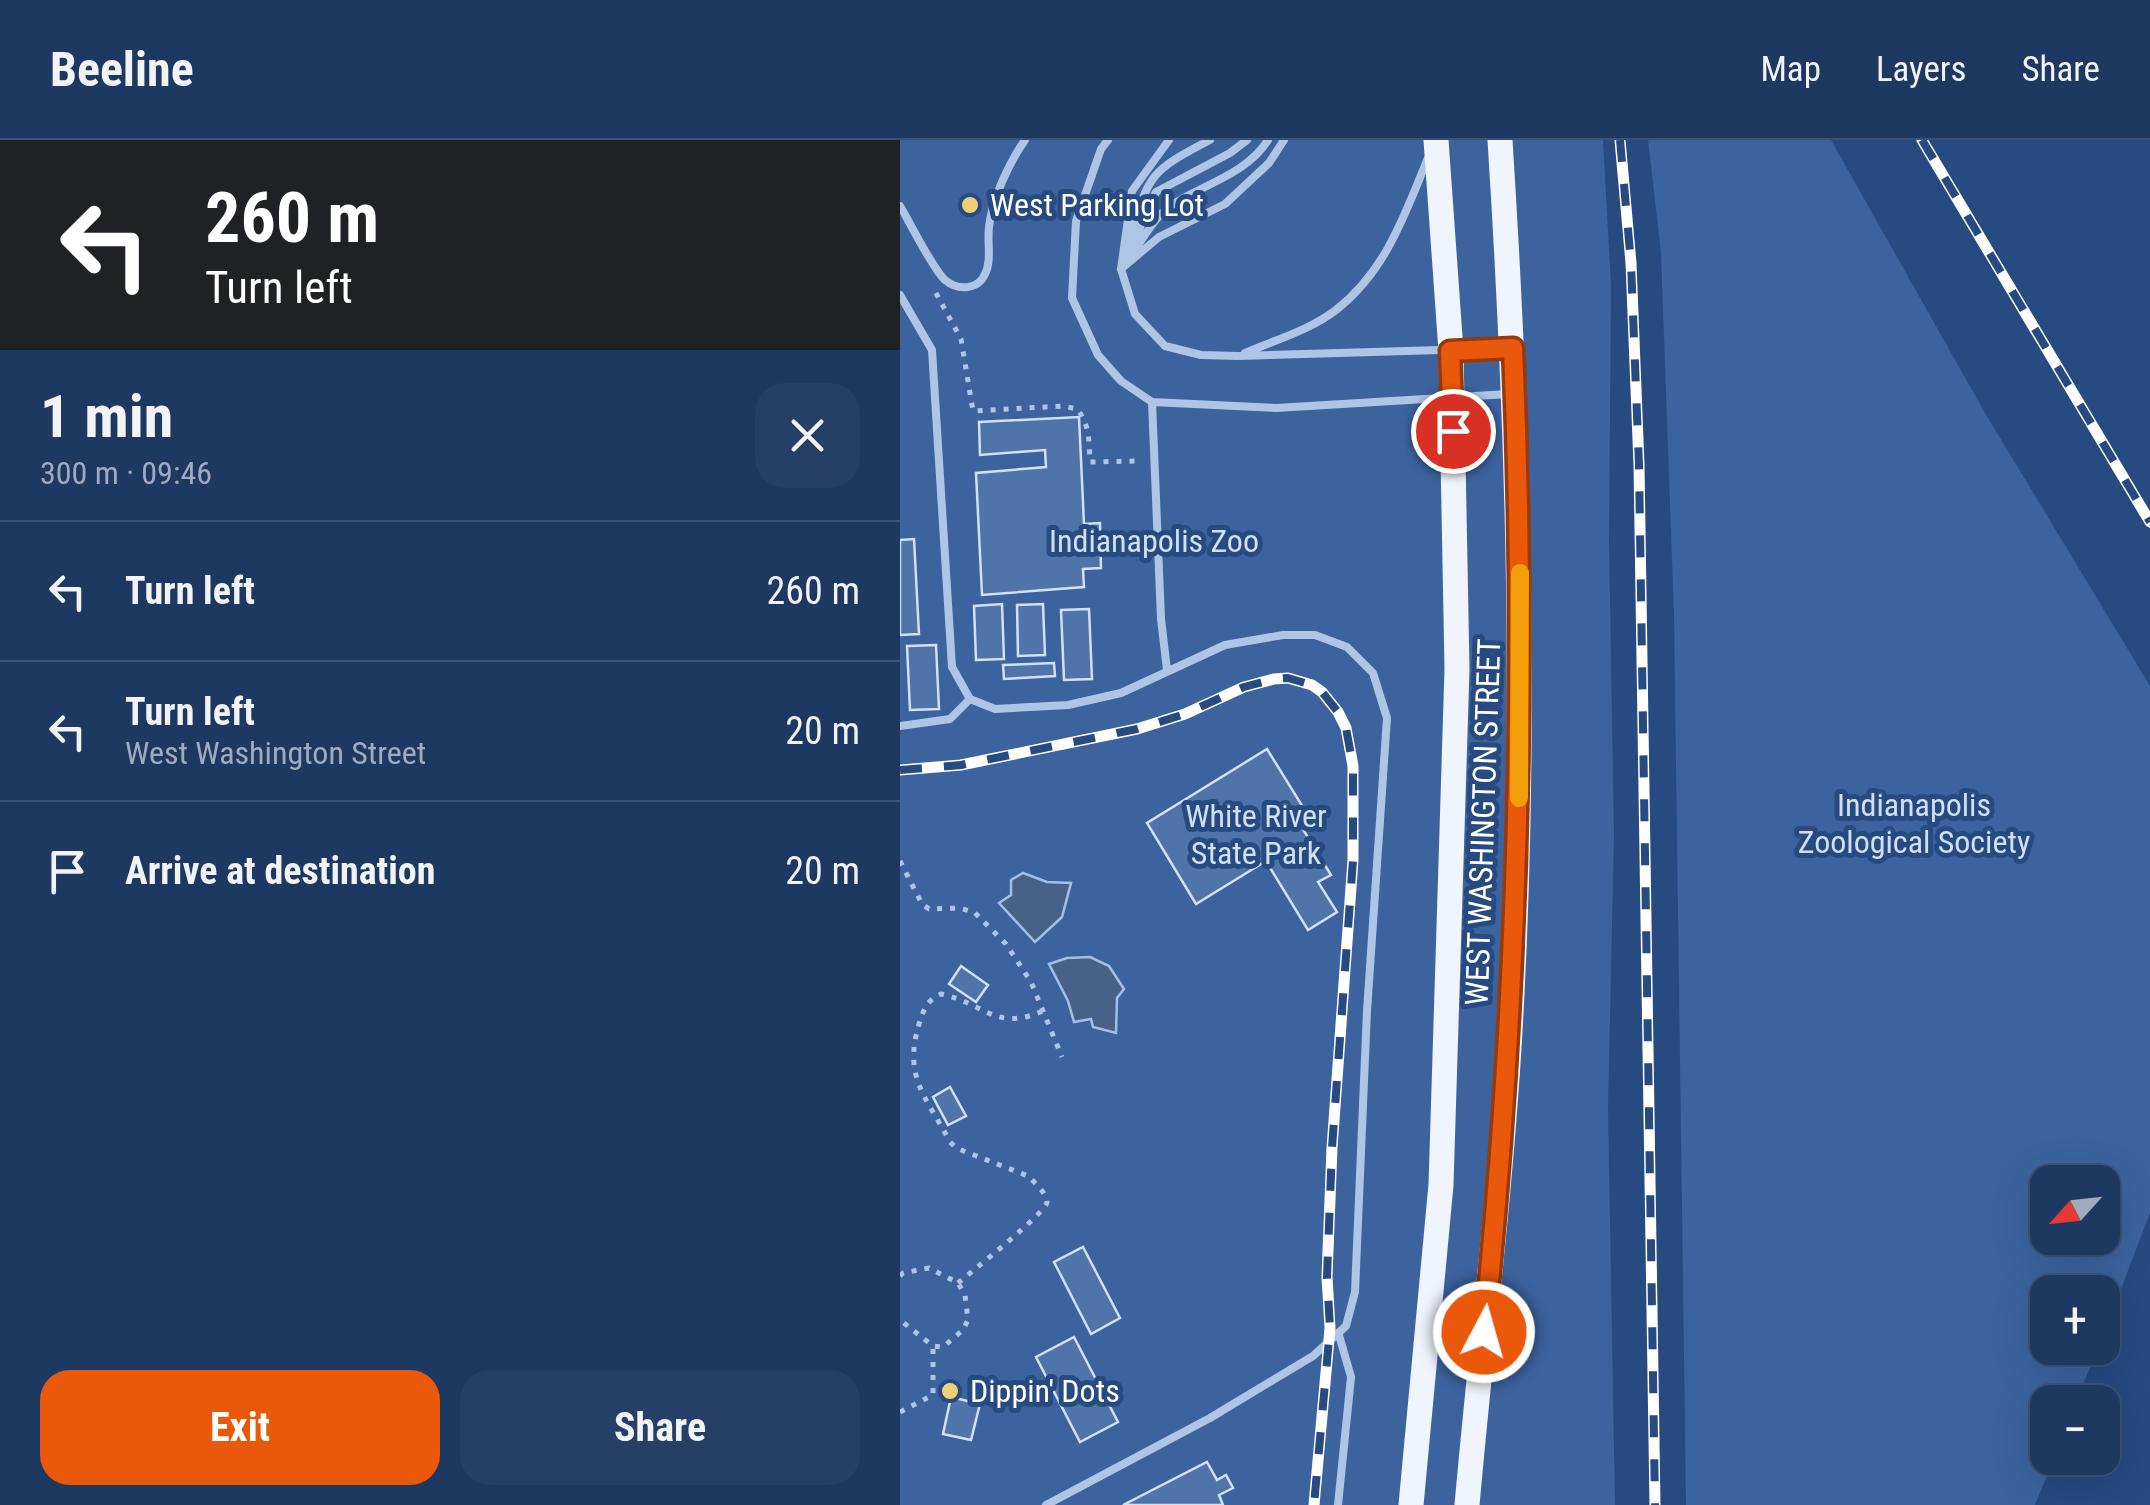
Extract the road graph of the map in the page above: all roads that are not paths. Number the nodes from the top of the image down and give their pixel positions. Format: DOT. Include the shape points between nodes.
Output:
graph roads {
  1 [pos="1024,140"];
  2 [pos="1108,140"];
  3 [pos="1169,140"];
  4 [pos="1210,140"];
  5 [pos="1248,140"];
  6 [pos="1268,140"];
  7 [pos="1284,140"];
  8 [pos="1436,140"];
  9 [pos="1500,140"];
  10 [pos="900,206"];
  11 [pos="1121,270"];
  12 [pos="900,296"];
  13 [pos="1513,348"];
  14 [pos="1450,351"];
  15 [pos="1236,356"];
  16 [pos="1515,394"];
  17 [pos="1452,398"];
  18 [pos="1152,402"];
  19 [pos="1166,670"];
  20 [pos="970,699"];
  21 [pos="900,726"];
  22 [pos="1340,1335"];
  23 [pos="1046,1505"];
  24 [pos="1338,1505"];
  25 [pos="1411,1505"];
  26 [pos="1466,1505"];
  1 -- 10 [label="lane" via="989,223 985,277 976,286 959,288 944,279"];
  2 -- 18 [label="lane" via="1076,221 1072,298 1098,355"];
  3 -- 11 [label="lane" via="1132,191"];
  4 -- 11 [label="lane" via="1164,164 1145,189"];
  5 -- 11 [label="lane" via="1156,192"];
  6 -- 11 [label="lane" via="1226,177 1163,212"];
  7 -- 11 [label="lane" via="1269,164 1225,204 1159,237"];
  8 -- 14 [label="main road, WEST WASHINGTON STREET"];
  8 -- 15 [label="lane" via="1398,234 1358,289 1318,321"];
  9 -- 13 [label="main road, WEST WASHINGTON STREET"];
  11 -- 15 [label="lane" via="1135,314 1164,346"];
  12 -- 20 [label="lane" via="932,350 952,667"];
  13 -- 14 [label="lane"];
  13 -- 16 [label="main road, WEST WASHINGTON STREET"];
  14 -- 15 [label="lane"];
  14 -- 17 [label="main road, WEST WASHINGTON STREET"];
  16 -- 17 [label="lane"];
  16 -- 26 [label="main road, WEST WASHINGTON STREET" via="1522,620 1510,1032"];
  17 -- 18 [label="lane" via="1276,408"];
  17 -- 25 [label="main road, WEST WASHINGTON STREET" via="1453,892 1441,1185"];
  18 -- 19 [label="lane"];
  19 -- 20 [label="lane" via="1121,693 1068,706 995,709"];
  19 -- 22 [label="lane" via="1225,645 1315,635 1347,647 1373,673 1386,718 1356,1292"];
  20 -- 21 [label="lane" via="950,718"];
  22 -- 23 [label="lane" via="1210,1418"];
  22 -- 24 [label="lane" via="1351,1377"];
}
